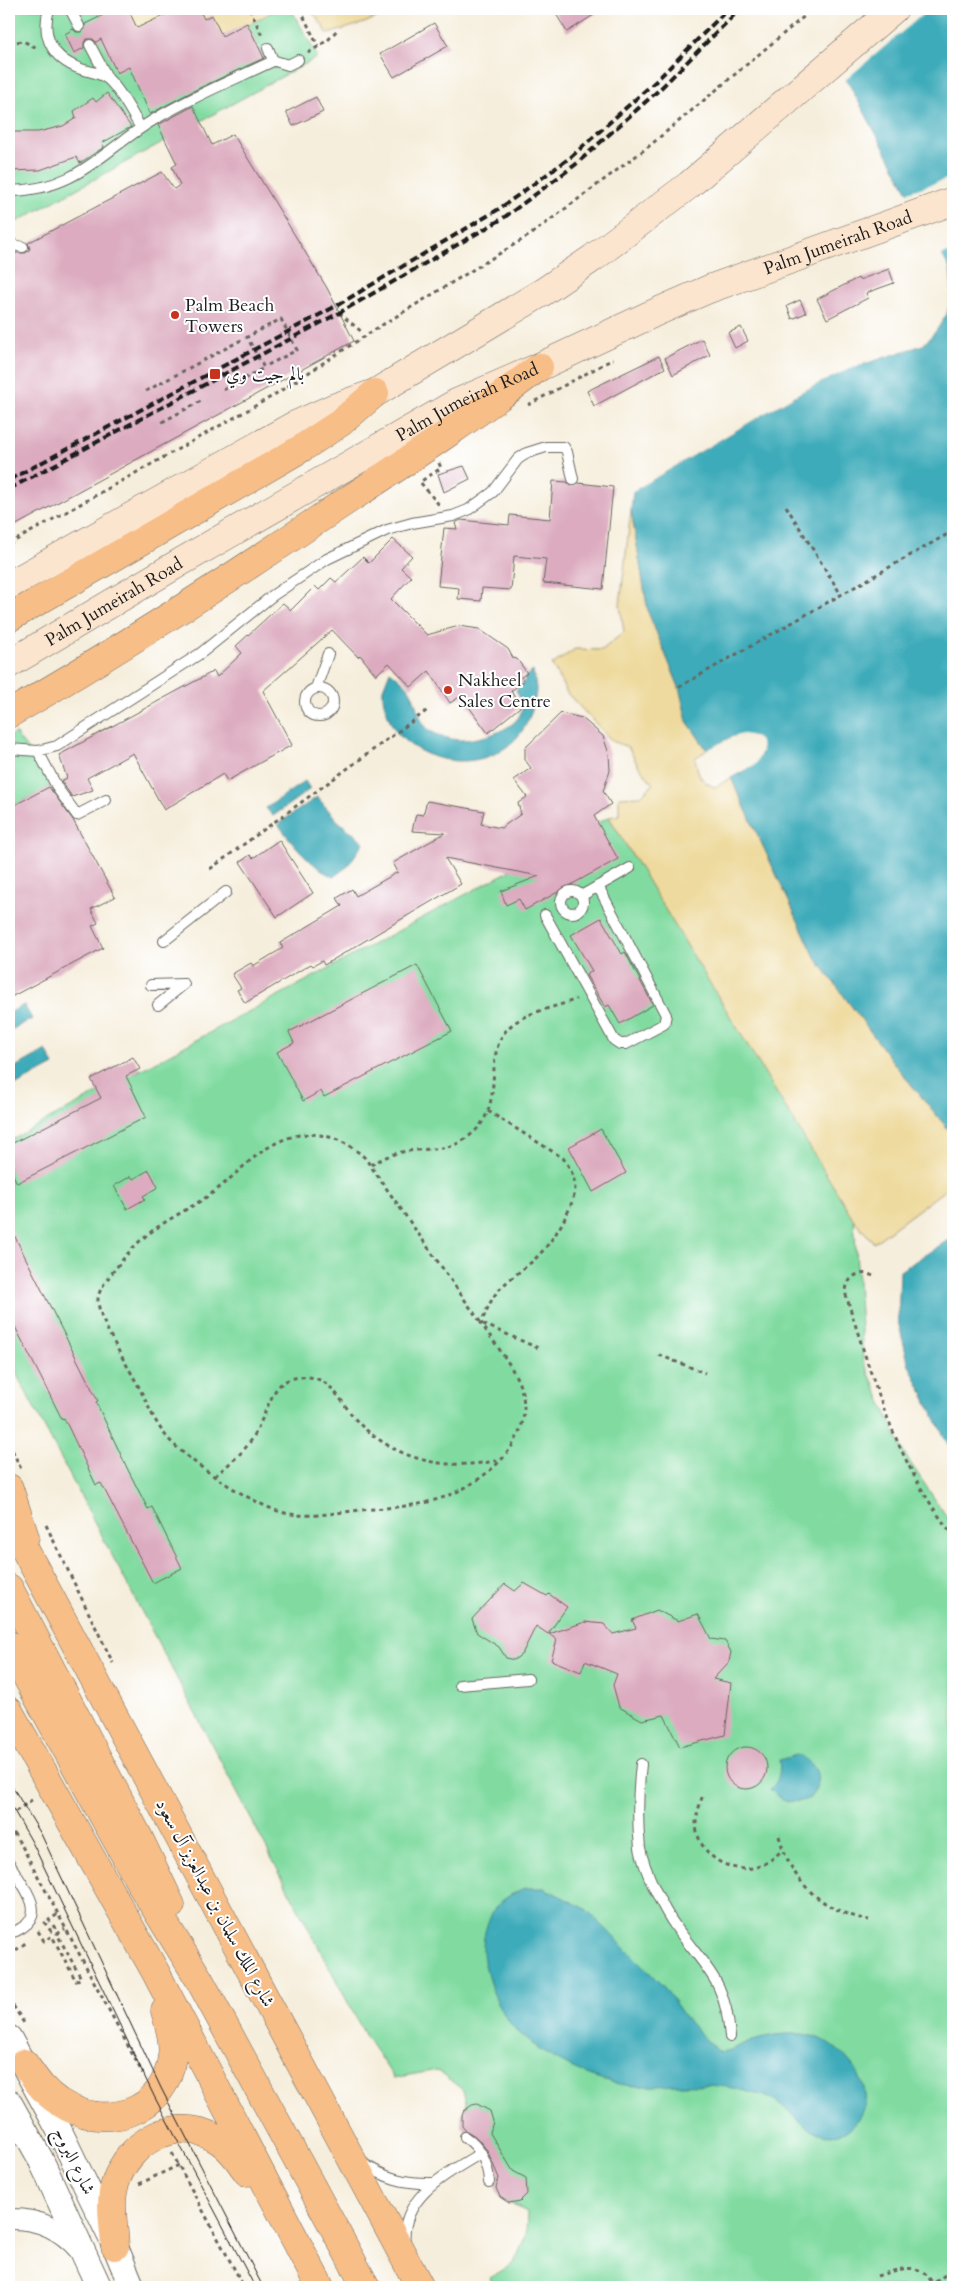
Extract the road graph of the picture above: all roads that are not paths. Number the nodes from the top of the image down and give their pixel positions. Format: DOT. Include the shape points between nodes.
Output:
graph roads {
  1 [pos="49,9"];
  2 [pos="70,9"];
  3 [pos="894,9"];
  4 [pos="79,26"];
  5 [pos="90,45"];
  6 [pos="268,48"];
  7 [pos="272,60"];
  8 [pos="298,60"];
  9 [pos="109,80"];
  10 [pos="141,128"];
  11 [pos="9,191"];
  12 [pos="953,200"];
  13 [pos="9,244"];
  14 [pos="23,248"];
  15 [pos="539,367"];
  16 [pos="374,393"];
  17 [pos="573,479"];
  18 [pos="9,585"];
  19 [pos="9,618"];
  20 [pos="328,654"];
  21 [pos="9,664"];
  22 [pos="316,688"];
  23 [pos="9,714"];
  24 [pos="9,749"];
  25 [pos="38,751"];
  26 [pos="106,800"];
  27 [pos="630,868"];
  28 [pos="598,886"];
  29 [pos="226,892"];
  30 [pos="581,896"];
  31 [pos="545,915"];
  32 [pos="164,941"];
  33 [pos="151,985"];
  34 [pos="158,1005"];
  35 [pos="15,1479"];
  36 [pos="9,1520"];
  37 [pos="34,1564"];
  38 [pos="9,1588"];
  39 [pos="9,1645"];
  40 [pos="528,1678"];
  41 [pos="460,1685"];
  42 [pos="9,1710"];
  43 [pos="642,1764"];
  44 [pos="9,1863"];
  45 [pos="9,1931"];
  46 [pos="156,1973"];
  47 [pos="200,1979"];
  48 [pos="19,2034"];
  49 [pos="730,2037"];
  50 [pos="24,2063"];
  51 [pos="11,2106"];
  52 [pos="9,2137"];
  53 [pos="465,2137"];
  54 [pos="349,2152"];
  55 [pos="481,2153"];
  56 [pos="489,2182"];
  57 [pos="433,2183"];
  58 [pos="9,2219"];
  59 [pos="288,2228"];
  60 [pos="115,2246"];
  61 [pos="88,2260"];
  62 [pos="407,2263"];
  63 [pos="99,2287"];
  64 [pos="132,2287"];
  65 [pos="320,2287"];
  66 [pos="366,2287"];
  67 [pos="420,2287"];
  1 -- 9 [label="lane" via="47,40 72,65"];
  2 -- 4 [label="lane"];
  3 -- 16 [label="main road" via="712,166 593,258 543,292"];
  5 -- 9 [label="lane"];
  6 -- 7 [label="lane"];
  7 -- 8 [label="lane" via="288,65"];
  7 -- 10 [label="lane"];
  9 -- 10 [label="lane"];
  10 -- 11 [label="lane" via="74,176 42,188"];
  12 -- 15 [label="main road, Palm Jumeirah Road" via="709,289"];
  13 -- 14 [label="lane"];
  15 -- 21 [label="main road, Palm Jumeirah Road" via="430,417"];
  15 -- 23 [label="main road" via="441,438 174,614"];
  16 -- 18 [label="main road" via="293,426"];
  16 -- 19 [label="main road" via="340,423 308,444"];
  17 -- 25 [label="lane" via="564,447 536,448 518,459 499,486 468,510 387,530 327,559 290,582 182,667 57,746"];
  20 -- 22 [label="lane"];
  24 -- 25 [label="lane"];
  25 -- 26 [label="lane" via="58,789 77,815"];
  27 -- 28 [label="lane"];
  28 -- 30 [label="lane"];
  28 -- 31 [label="lane" via="665,1012 666,1022 626,1044 614,1040"];
  29 -- 32 [label="lane"];
  33 -- 34 [label="lane" via="184,984"];
  35 -- 37 [label="main road"];
  36 -- 37 [label="main road, شارع الملك سلمان بن عبدالعزيز آل سعود"];
  37 -- 54 [label="main road, شارع الملك سلمان بن عبدالعزيز آل سعود"];
  38 -- 47 [label="main road" via="140,1838 182,1930"];
  39 -- 47 [label="main road" via="144,1890"];
  40 -- 41 [label="lane"];
  42 -- 46 [label="main road"];
  43 -- 49 [label="lane" via="640,1849 665,1909 720,1988 726,2004"];
  44 -- 45 [label="lane" via="32,1903 34,1913 30,1922"];
  46 -- 50 [label="main road" via="168,2022 172,2056 161,2088 145,2103 124,2115 92,2117 74,2111 51,2096"];
  46 -- 59 [label="main road"];
  47 -- 66 [label="main road"];
  48 -- 50 [label="street, شارع البروج"];
  50 -- 60 [label="street, شارع البروج"];
  51 -- 52 [label="street"];
  51 -- 61 [label="street, شارع البروج" via="40,2158"];
  53 -- 55 [label="lane"];
  54 -- 57 [label="lane" via="392,2179"];
  54 -- 62 [label="main road, شارع الملك سلمان بن عبدالعزيز آل سعود"];
  55 -- 56 [label="lane"];
  55 -- 57 [label="lane"];
  57 -- 62 [label="lane" via="418,2199 408,2219 404,2241"];
  58 -- 61 [label="street" via="40,2222 58,2230"];
  59 -- 60 [label="main road" via="239,2160 222,2143 200,2132 184,2130 161,2133 146,2140 121,2168 114,2186 112,2205"];
  59 -- 65 [label="main road"];
  60 -- 64 [label="street, شارع البروج"];
  61 -- 63 [label="street, شارع البروج"];
  62 -- 67 [label="main road, شارع الملك سلمان بن عبدالعزيز آل سعود"];
}
